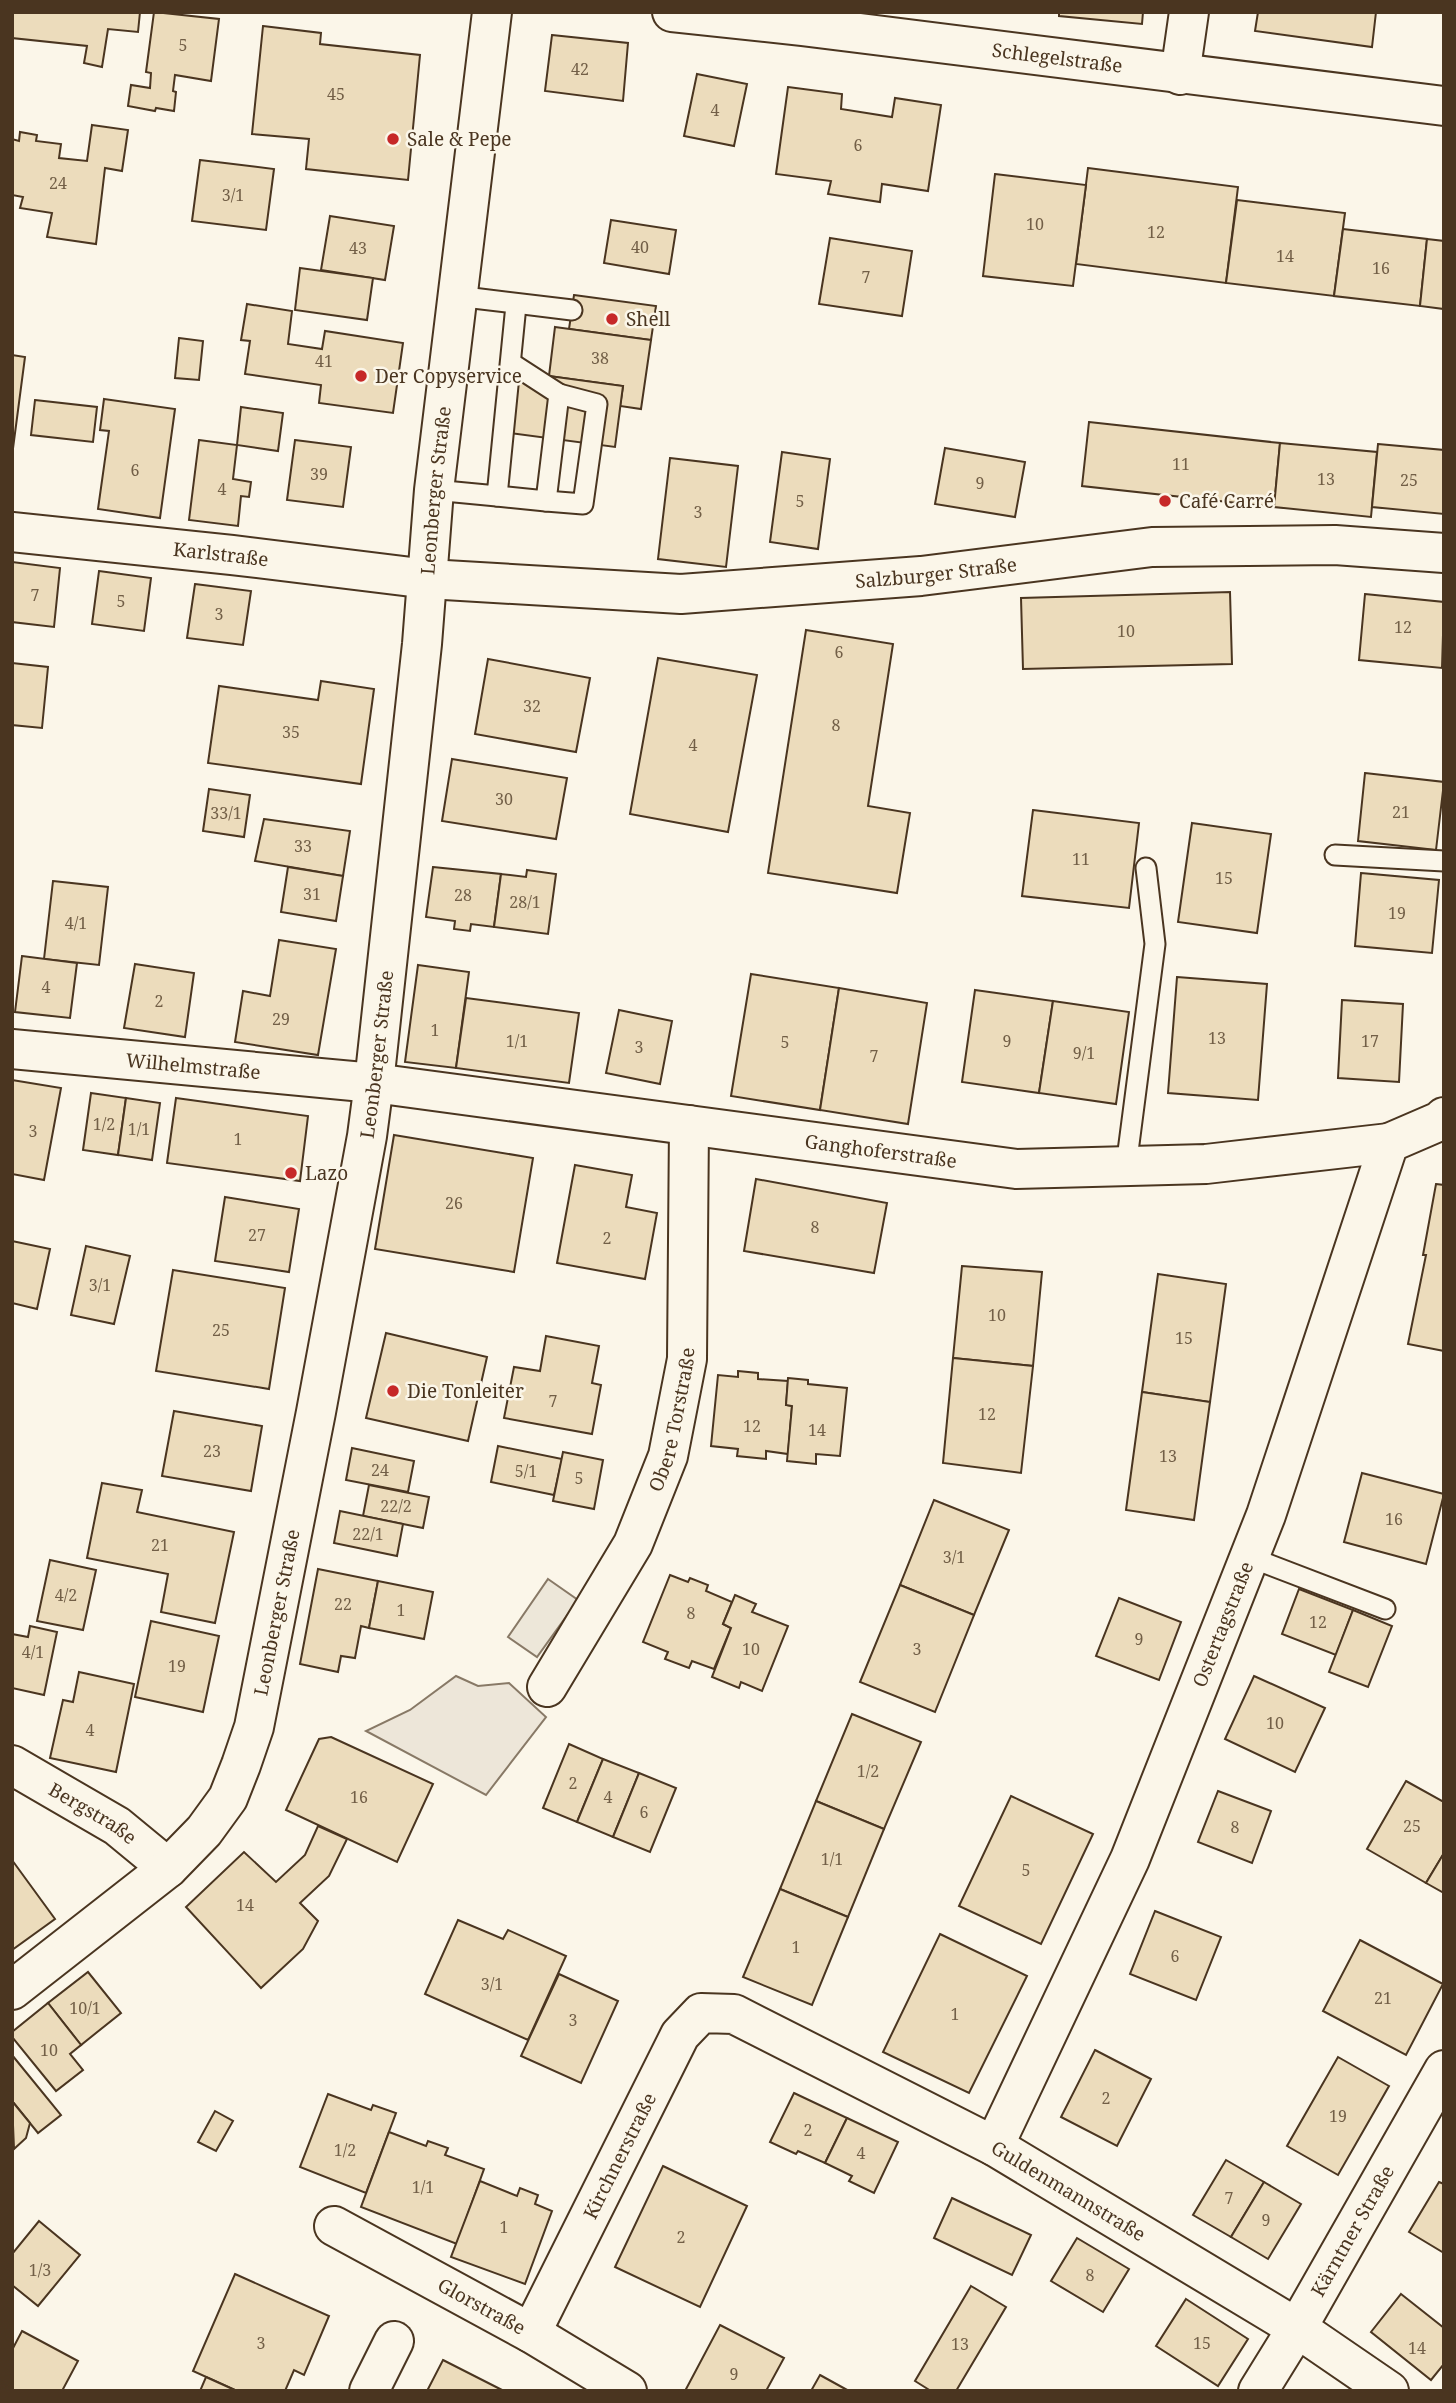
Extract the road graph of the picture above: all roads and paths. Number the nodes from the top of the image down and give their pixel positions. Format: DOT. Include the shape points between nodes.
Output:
graph roads {
  1 [pos="492,12"];
  2 [pos="672,12"];
  3 [pos="1189,12"];
  4 [pos="804,19"];
  5 [pos="1180,75"];
  6 [pos="1444,106"];
  7 [pos="456,296"];
  8 [pos="516,304"];
  9 [pos="572,310"];
  10 [pos="510,363"];
  11 [pos="559,394"];
  12 [pos="434,490"];
  13 [pos="497,496"];
  14 [pos="546,501"];
  15 [pos="12,532"];
  16 [pos="1444,553"];
  17 [pos="428,579"];
  18 [pos="1335,855"];
  19 [pos="1444,862"];
  20 [pos="1146,868"];
  21 [pos="12,1049"];
  22 [pos="374,1083"];
  23 [pos="1444,1117"];
  24 [pos="690,1125"];
  25 [pos="1389,1143"];
  26 [pos="1126,1167"];
  27 [pos="1249,1557"];
  28 [pos="1385,1609"];
  29 [pos="547,1687"];
  30 [pos="12,1765"];
  31 [pos="168,1868"];
  32 [pos="12,1990"];
  33 [pos="734,2014"];
  34 [pos="1444,2070"];
  35 [pos="994,2146"];
  36 [pos="334,2226"];
  37 [pos="1297,2328"];
  38 [pos="531,2333"];
  39 [pos="394,2341"];
  40 [pos="369,2391"];
  41 [pos="626,2391"];
  42 [pos="1258,2391"];
  43 [pos="1389,2391"];
  1 -- 7 [label="street, Leonberger Straße"];
  2 -- 4 [label="street, Schlegelstraße"];
  3 -- 5 [label="street"];
  4 -- 5 [label="street, Schlegelstraße"];
  5 -- 6 [label="street, Schlegelstraße"];
  7 -- 8 [label="lane"];
  7 -- 12 [label="street, Leonberger Straße"];
  8 -- 9 [label="lane"];
  8 -- 10 [label="lane"];
  10 -- 11 [label="lane"];
  10 -- 13 [label="lane"];
  11 -- 14 [label="lane"];
  11 -- 14 [label="lane" via="597,404 583,504"];
  12 -- 13 [label="lane"];
  12 -- 17 [label="street, Leonberger Straße"];
  13 -- 14 [label="lane"];
  15 -- 17 [label="street, Karlstraße"];
  16 -- 17 [label="street, Salzburger Straße" via="1335,545 1152,547 921,576 681,594"];
  17 -- 22 [label="street, Leonberger Straße"];
  18 -- 19 [label="lane"];
  20 -- 26 [label="lane" via="1155,943"];
  21 -- 22 [label="street, Wilhelmstraße"];
  22 -- 24 [label="street, Ganghoferstraße"];
  22 -- 31 [label="street, Leonberger Straße" via="254,1727 228,1798"];
  23 -- 25 [label="street"];
  24 -- 26 [label="street, Ganghoferstraße" via="1016,1170"];
  24 -- 29 [label="street, Obere Torstraße" via="687,1359 667,1456 633,1544"];
  25 -- 26 [label="street, Ganghoferstraße" via="1206,1164"];
  25 -- 27 [label="street, Ostertagstraße"];
  27 -- 28 [label="lane"];
  27 -- 35 [label="street, Ostertagstraße" via="1130,1859"];
  30 -- 31 [label="street, Bergstraße" via="117,1826"];
  31 -- 32 [label="street, Leonberger Straße"];
  33 -- 35 [label="street, Guldenmannstraße"];
  33 -- 38 [label="street, Kirchnerstraße" via="701,2013 680,2035"];
  34 -- 37 [label="street, Kärntner Straße"];
  35 -- 37 [label="street, Guldenmannstraße"];
  36 -- 38 [label="street, Glorstraße"];
  37 -- 42 [label="street, Kärntner Straße"];
  37 -- 43 [label="street, Guldenmannstraße"];
  38 -- 41 [label="street, Glorstraße"];
  39 -- 40 [label="street"];
}
